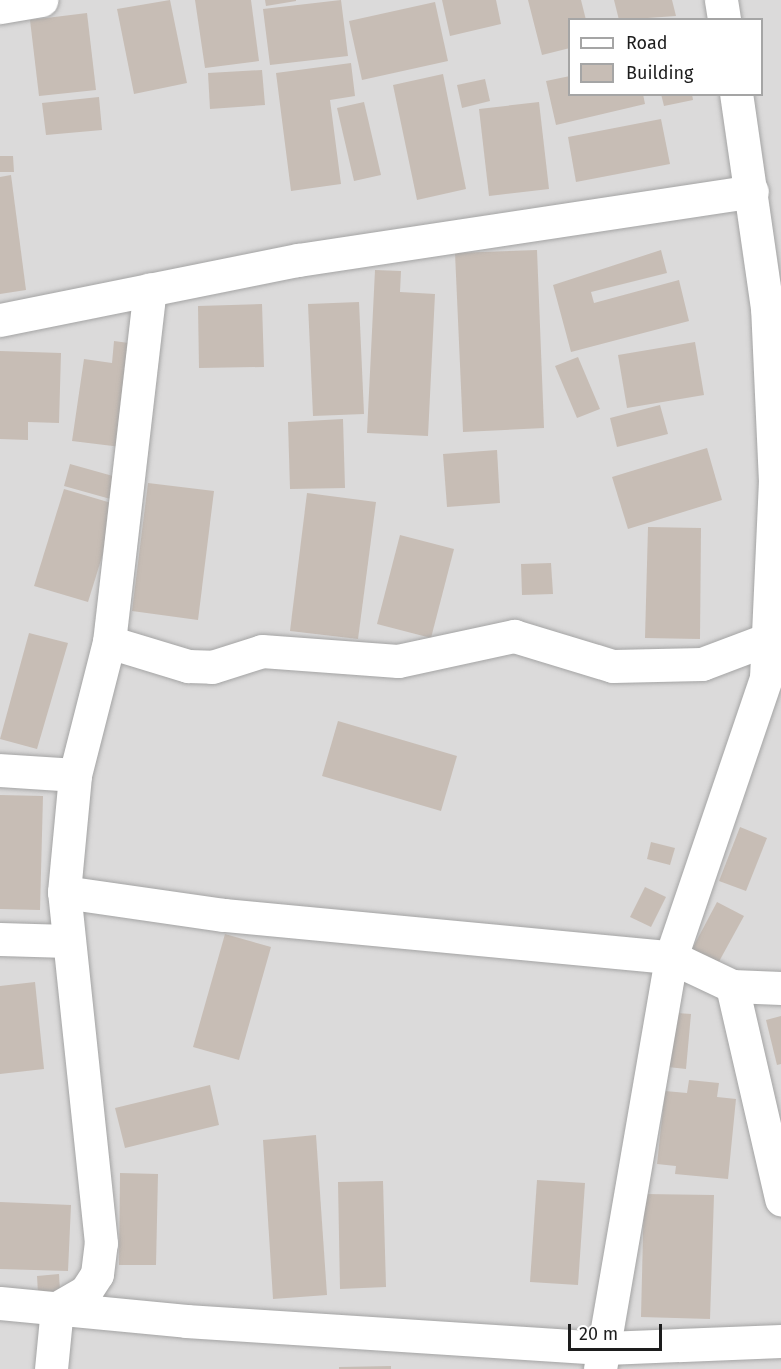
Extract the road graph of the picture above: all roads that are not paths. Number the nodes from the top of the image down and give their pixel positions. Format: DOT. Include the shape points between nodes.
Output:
graph roads {
  1 [pos="41,0"];
  2 [pos="721,0"];
  3 [pos="0,8"];
  4 [pos="724,18"];
  5 [pos="736,96"];
  6 [pos="752,191"];
  7 [pos="150,290"];
  8 [pos="0,320"];
  9 [pos="768,639"];
  10 [pos="109,642"];
  11 [pos="0,770"];
  12 [pos="75,775"];
  13 [pos="64,892"];
  14 [pos="0,939"];
  15 [pos="68,941"];
  16 [pos="671,957"];
  17 [pos="732,986"];
  18 [pos="781,988"];
  19 [pos="781,1199"];
  20 [pos="0,1303"];
  21 [pos="57,1308"];
  22 [pos="781,1341"];
  23 [pos="603,1359"];
  24 [pos="51,1369"];
  1 -- 3 [label="street"];
  2 -- 4 [label="street"];
  5 -- 6 [label="street"];
  6 -- 7 [label="street" via="298,260"];
  6 -- 9 [label="street" via="767,308 775,482"];
  7 -- 8 [label="street"];
  7 -- 10 [label="street"];
  9 -- 10 [label="street" via="702,664 614,666 514,636 398,661 262,651 212,667 188,666"];
  9 -- 16 [label="street" via="763,689"];
  10 -- 12 [label="street"];
  11 -- 12 [label="street"];
  12 -- 13 [label="street"];
  13 -- 15 [label="street"];
  13 -- 16 [label="street" via="224,915"];
  14 -- 15 [label="street"];
  15 -- 21 [label="street" via="101,1243 97,1274 86,1291"];
  16 -- 17 [label="street"];
  16 -- 23 [label="street"];
  17 -- 18 [label="street"];
  17 -- 19 [label="street"];
  20 -- 21 [label="street"];
  21 -- 23 [label="street"];
  21 -- 24 [label="street"];
  22 -- 23 [label="street"];
}
